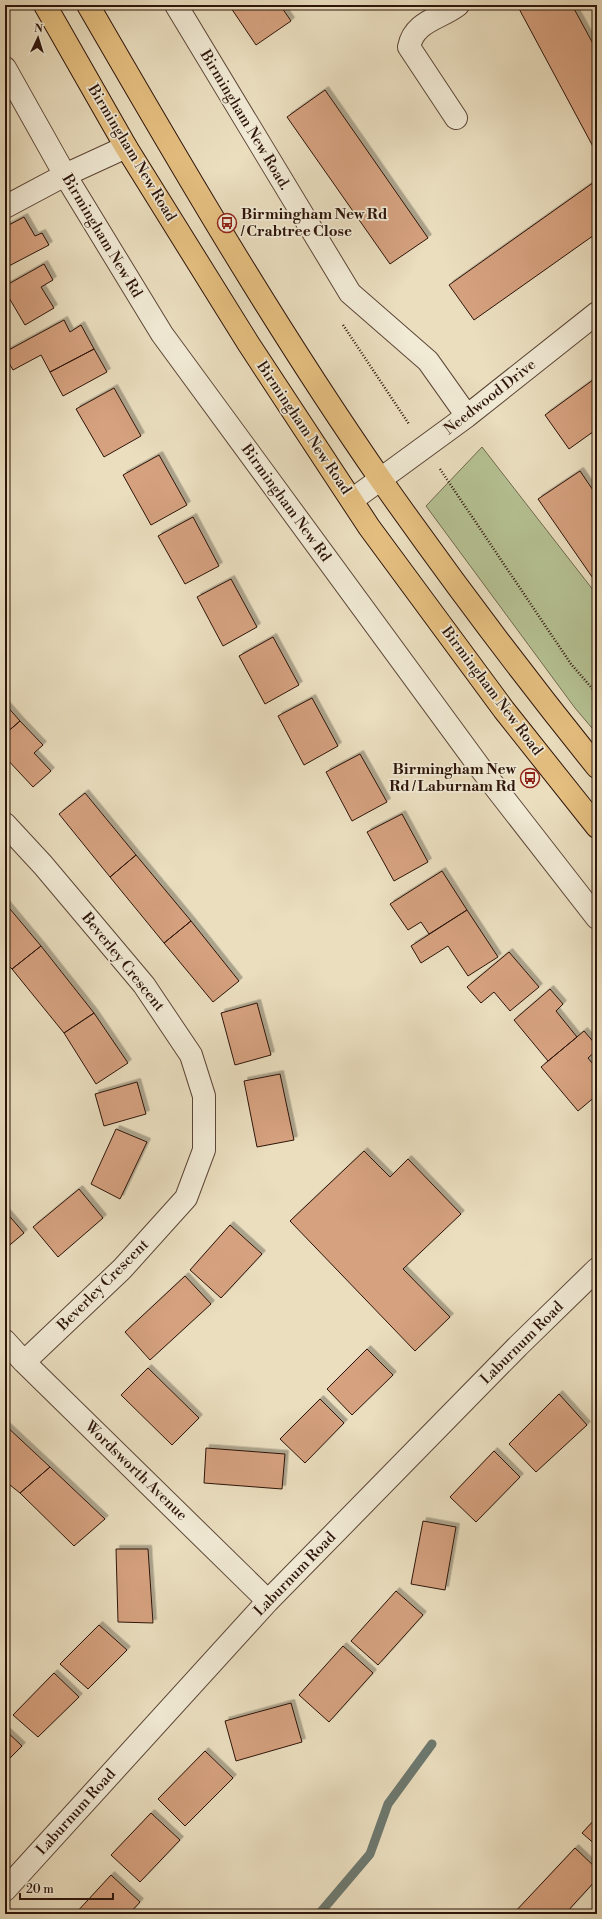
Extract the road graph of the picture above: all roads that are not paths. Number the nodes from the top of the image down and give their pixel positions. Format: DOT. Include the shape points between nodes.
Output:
graph roads {
  1 [pos="45,5"];
  2 [pos="88,5"];
  3 [pos="176,5"];
  4 [pos="458,5"];
  5 [pos="5,68"];
  6 [pos="456,118"];
  7 [pos="126,147"];
  8 [pos="65,175"];
  9 [pos="5,207"];
  10 [pos="597,312"];
  11 [pos="468,416"];
  12 [pos="381,479"];
  13 [pos="352,500"];
  14 [pos="597,767"];
  15 [pos="5,824"];
  16 [pos="597,827"];
  17 [pos="597,918"];
  18 [pos="597,1269"];
  19 [pos="5,1341"];
  20 [pos="24,1362"];
  21 [pos="268,1601"];
  22 [pos="5,1890"];
  1 -- 7 [label="highway, Birmingham New Road"];
  2 -- 12 [label="highway" via="206,206 284,332"];
  3 -- 11 [label="street, Birmingham New Road." via="350,294 428,361"];
  4 -- 6 [label="street" via="421,26 411,38 409,47"];
  5 -- 8 [label="street, Birmingham New Rd"];
  7 -- 8 [label="street"];
  7 -- 13 [label="highway, Birmingham New Road" via="248,343"];
  8 -- 9 [label="street"];
  8 -- 17 [label="street, Birmingham New Rd" via="162,334 481,769"];
  10 -- 11 [label="street, Needwood Drive"];
  11 -- 12 [label="street, Needwood Drive"];
  12 -- 13 [label="street, Needwood Drive"];
  12 -- 14 [label="highway" via="531,686"];
  13 -- 16 [label="highway, Birmingham New Road" via="369,527 504,710"];
  15 -- 20 [label="street, Beverley Crescent" via="144,984 191,1055 204,1096 204,1150 186,1198 122,1269"];
  18 -- 21 [label="street, Laburnum Road"];
  19 -- 20 [label="street, Wordsworth Avenue"];
  20 -- 21 [label="street, Wordsworth Avenue"];
  21 -- 22 [label="street, Laburnum Road"];
}
